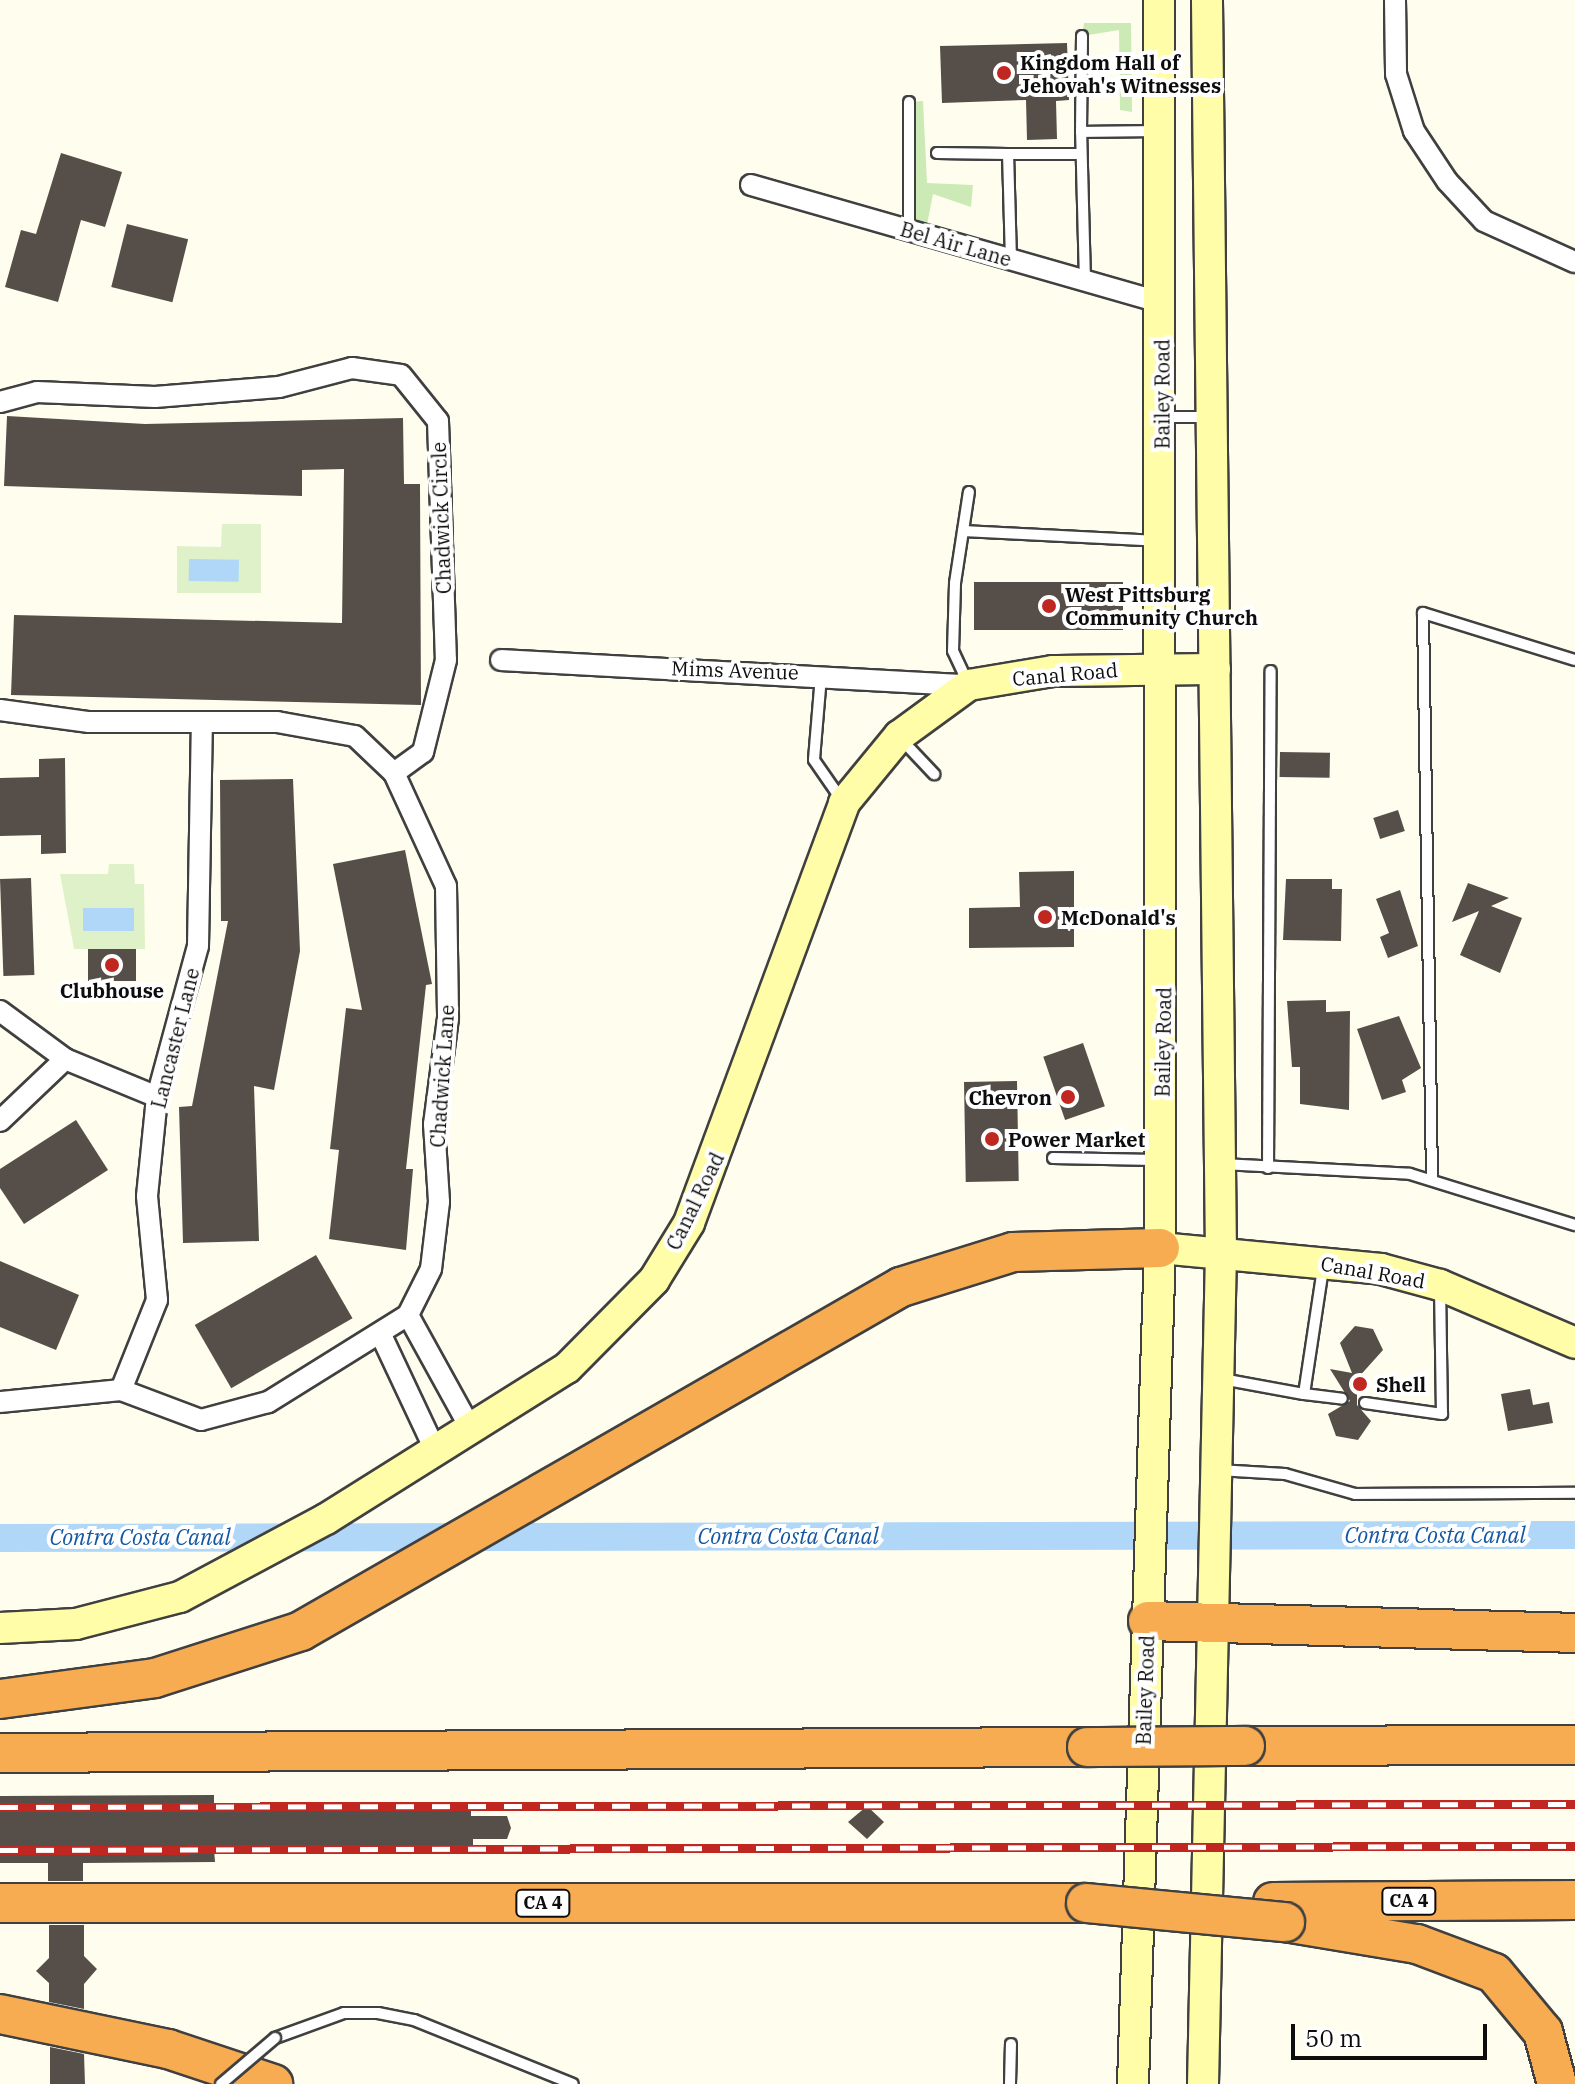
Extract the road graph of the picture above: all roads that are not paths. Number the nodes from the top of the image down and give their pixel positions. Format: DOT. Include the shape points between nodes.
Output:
graph roads {
  1 [pos="1159,0"];
  2 [pos="1207,0"];
  3 [pos="1395,0"];
  4 [pos="1082,36"];
  5 [pos="909,102"];
  6 [pos="1160,131"];
  7 [pos="1081,132"];
  8 [pos="937,153"];
  9 [pos="1008,154"];
  10 [pos="1081,154"];
  11 [pos="751,185"];
  12 [pos="909,231"];
  13 [pos="1011,260"];
  14 [pos="1575,262"];
  15 [pos="1085,281"];
  16 [pos="1162,303"];
  17 [pos="0,402"];
  18 [pos="1163,417"];
  19 [pos="1213,417"];
  20 [pos="969,492"];
  21 [pos="963,531"];
  22 [pos="1164,541"];
  23 [pos="501,660"];
  24 [pos="1575,660"];
  25 [pos="1164,667"];
  26 [pos="1215,669"];
  27 [pos="1271,671"];
  28 [pos="822,674"];
  29 [pos="969,685"];
  30 [pos="0,710"];
  31 [pos="202,726"];
  32 [pos="899,736"];
  33 [pos="394,773"];
  34 [pos="934,774"];
  35 [pos="844,803"];
  36 [pos="0,1011"];
  37 [pos="65,1059"];
  38 [pos="157,1097"];
  39 [pos="0,1121"];
  40 [pos="1053,1158"];
  41 [pos="1161,1161"];
  42 [pos="1220,1164"];
  43 [pos="1268,1168"];
  44 [pos="1432,1179"];
  45 [pos="1575,1225"];
  46 [pos="1160,1248"];
  47 [pos="1221,1255"];
  48 [pos="1324,1262"];
  49 [pos="1440,1285"];
  50 [pos="408,1315"];
  51 [pos="382,1337"];
  52 [pos="1575,1343"];
  53 [pos="1218,1378"];
  54 [pos="121,1390"];
  55 [pos="1304,1394"];
  56 [pos="1342,1399"];
  57 [pos="0,1402"];
  58 [pos="1365,1403"];
  59 [pos="472,1431"];
  60 [pos="436,1452"];
  61 [pos="1216,1482"];
  62 [pos="1575,1493"];
  63 [pos="1148,1621"];
  64 [pos="1215,1621"];
  65 [pos="0,1628"];
  66 [pos="1575,1633"];
  67 [pos="0,1699"];
  68 [pos="1575,1745"];
  69 [pos="0,1753"];
  70 [pos="1575,1900"];
  71 [pos="0,1903"];
  72 [pos="1086,1903"];
  73 [pos="0,2014"];
  74 [pos="1011,2044"];
  75 [pos="221,2084"];
  76 [pos="273,2084"];
  77 [pos="573,2084"];
  78 [pos="1010,2084"];
  79 [pos="1133,2084"];
  80 [pos="1203,2084"];
  81 [pos="1557,2084"];
  1 -- 6 [label="main road, Bailey Road"];
  2 -- 19 [label="main road"];
  3 -- 14 [label="street" via="1396,74 1414,131 1447,181 1484,221"];
  4 -- 7 [label="lane"];
  5 -- 12 [label="lane"];
  6 -- 7 [label="lane"];
  6 -- 16 [label="main road, Bailey Road"];
  7 -- 10 [label="lane"];
  8 -- 9 [label="lane"];
  9 -- 10 [label="lane"];
  9 -- 13 [label="lane"];
  10 -- 15 [label="lane"];
  11 -- 12 [label="street, Bel Air Lane"];
  12 -- 13 [label="street, Bel Air Lane"];
  13 -- 15 [label="street, Bel Air Lane"];
  15 -- 16 [label="street, Bel Air Lane"];
  16 -- 18 [label="main road, Bailey Road"];
  17 -- 33 [label="street, Chadwick Circle" via="37,392 155,397 279,387 352,368 401,375 438,421 446,660 423,752"];
  18 -- 19 [label="lane"];
  18 -- 22 [label="main road, Bailey Road"];
  19 -- 26 [label="main road"];
  20 -- 21 [label="lane"];
  21 -- 22 [label="lane"];
  21 -- 29 [label="lane" via="953,651"];
  22 -- 25 [label="main road, Bailey Road"];
  23 -- 28 [label="street, Mims Avenue"];
  24 -- 44 [label="lane" via="1423,613"];
  25 -- 26 [label="main road, Canal Road"];
  25 -- 29 [label="main road, Canal Road" via="1053,671"];
  25 -- 41 [label="main road, Bailey Road"];
  26 -- 42 [label="main road"];
  27 -- 43 [label="lane"];
  28 -- 29 [label="street, Mims Avenue"];
  28 -- 35 [label="lane" via="814,760"];
  29 -- 32 [label="main road, Canal Road"];
  30 -- 31 [label="street, Chadwick Lane"];
  31 -- 33 [label="street, Chadwick Lane" via="277,722 355,736"];
  31 -- 38 [label="street, Lancaster Lane" via="198,946"];
  32 -- 34 [label="lane"];
  32 -- 35 [label="main road, Canal Road"];
  33 -- 50 [label="street, Chadwick Lane" via="446,886 448,1018 434,1124 439,1202 431,1269"];
  35 -- 59 [label="main road, Canal Road" via="689,1223 654,1280 611,1329"];
  36 -- 37 [label="street"];
  37 -- 38 [label="street"];
  37 -- 39 [label="street"];
  38 -- 54 [label="street, Lancaster Lane" via="147,1196 157,1300"];
  40 -- 41 [label="lane"];
  41 -- 46 [label="main road, Bailey Road"];
  42 -- 43 [label="lane"];
  42 -- 47 [label="main road"];
  43 -- 44 [label="lane"];
  44 -- 45 [label="lane"];
  46 -- 47 [label="main road, Canal Road"];
  46 -- 63 [label="main road, Bailey Road"];
  46 -- 67 [label="highway" via="1060,1247 963,1264 841,1318 301,1631 155,1678"];
  47 -- 48 [label="main road, Canal Road"];
  47 -- 53 [label="main road"];
  48 -- 49 [label="main road, Canal Road"];
  48 -- 55 [label="lane"];
  49 -- 52 [label="main road, Canal Road"];
  49 -- 58 [label="lane" via="1442,1414"];
  50 -- 51 [label="street, Chadwick Lane"];
  50 -- 59 [label="street"];
  51 -- 54 [label="street, Chadwick Lane" via="268,1402 201,1420"];
  51 -- 60 [label="street"];
  53 -- 55 [label="lane"];
  53 -- 61 [label="main road"];
  54 -- 57 [label="street"];
  55 -- 56 [label="lane"];
  59 -- 60 [label="main road, Canal Road"];
  60 -- 65 [label="main road, Canal Road" via="238,1569 127,1614"];
  61 -- 62 [label="lane" via="1285,1474 1355,1494"];
  61 -- 64 [label="main road"];
  63 -- 64 [label="highway"];
  63 -- 79 [label="main road, Bailey Road"];
  64 -- 66 [label="highway"];
  64 -- 80 [label="main road"];
  68 -- 69 [label="highway, bridge"];
  70 -- 72 [label="highway, CA 4, bridge"];
  71 -- 72 [label="highway, CA 4"];
  72 -- 81 [label="highway, bridge" via="1285,1922 1417,1944 1494,1973 1543,2032"];
  73 -- 76 [label="highway" via="168,2049"];
  74 -- 78 [label="lane"];
  75 -- 77 [label="lane, bridge" via="275,2038 344,2013 378,2013 427,2024"];
}
